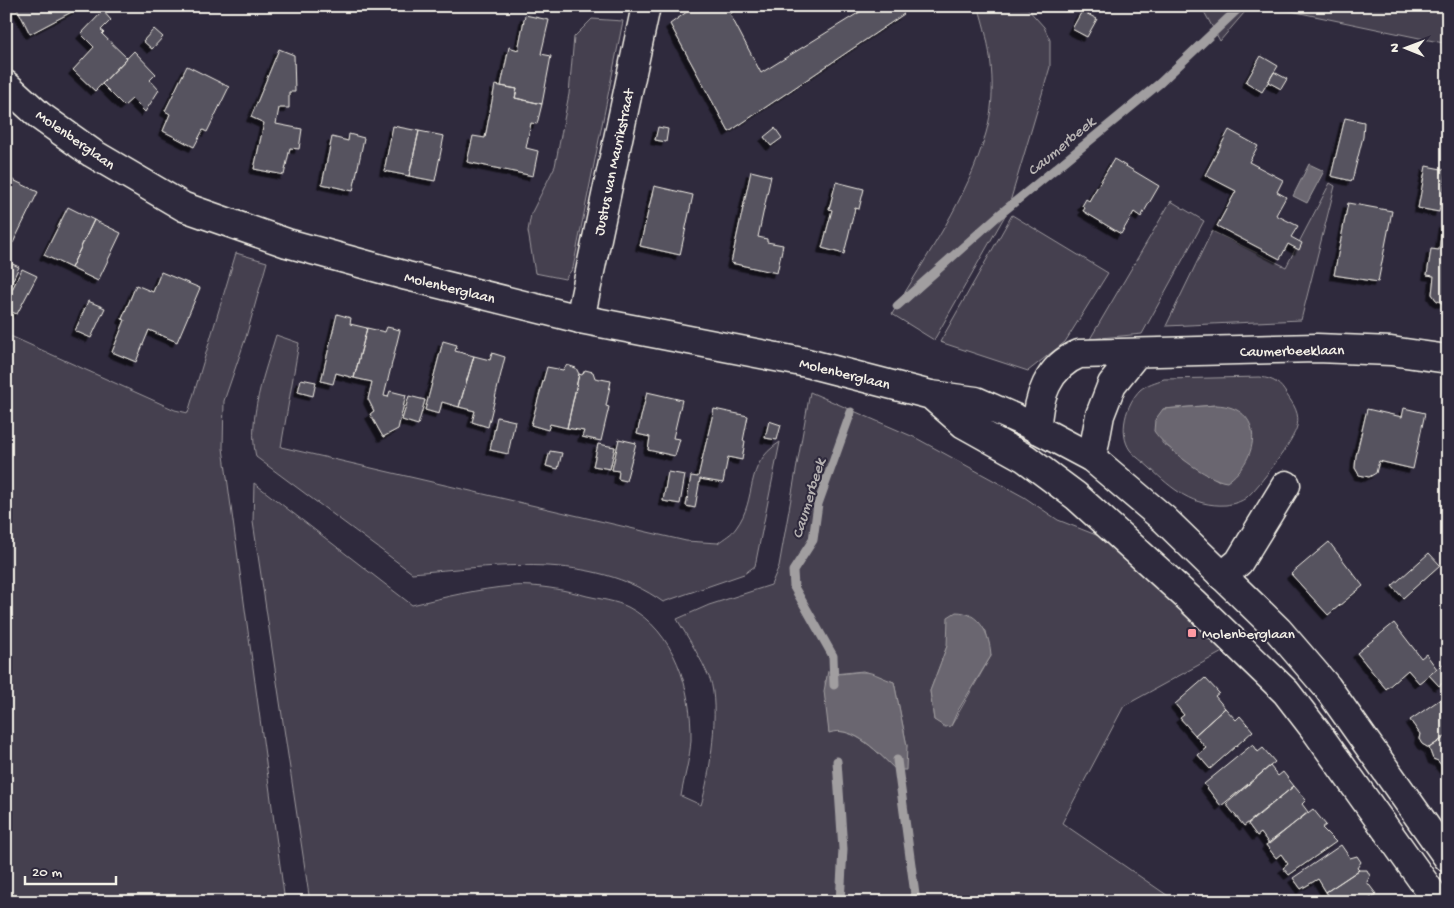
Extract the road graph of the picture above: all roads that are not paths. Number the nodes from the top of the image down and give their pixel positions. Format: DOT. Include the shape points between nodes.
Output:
graph roads {
  1 [pos="646,6"];
  2 [pos="9,90"];
  3 [pos="580,319"];
  4 [pos="1136,354"];
  5 [pos="1448,359"];
  6 [pos="931,395"];
  7 [pos="1037,429"];
  8 [pos="1025,458"];
  9 [pos="1092,458"];
  10 [pos="1286,485"];
  11 [pos="1222,576"];
  12 [pos="1448,858"];
  13 [pos="1438,902"];
  1 -- 3 [label="street, Justus van Maurikstraat"];
  2 -- 3 [label="street, Molenberglaan" via="92,154 184,206 287,244"];
  3 -- 6 [label="street, Molenberglaan" via="779,357"];
  4 -- 5 [label="street, Caumerbeeklaan" via="1317,348 1391,351"];
  4 -- 7 [label="street, Caumerbeeklaan" via="1079,354 1061,364 1042,390 1037,408"];
  4 -- 9 [label="street" via="1112,384 1100,415"];
  6 -- 7 [label="street, Molenberglaan" via="976,401"];
  6 -- 8 [label="street, Molenberglaan" via="964,424"];
  7 -- 8 [label="street, Caumerbeeklaan"];
  7 -- 9 [label="street, Molenberglaan"];
  8 -- 13 [label="street, Molenberglaan" via="1076,496 1286,692"];
  9 -- 11 [label="street, Molenberglaan"];
  10 -- 11 [label="street" via="1239,562"];
  11 -- 12 [label="street, Molenberglaan" via="1278,630 1327,688"];
}
